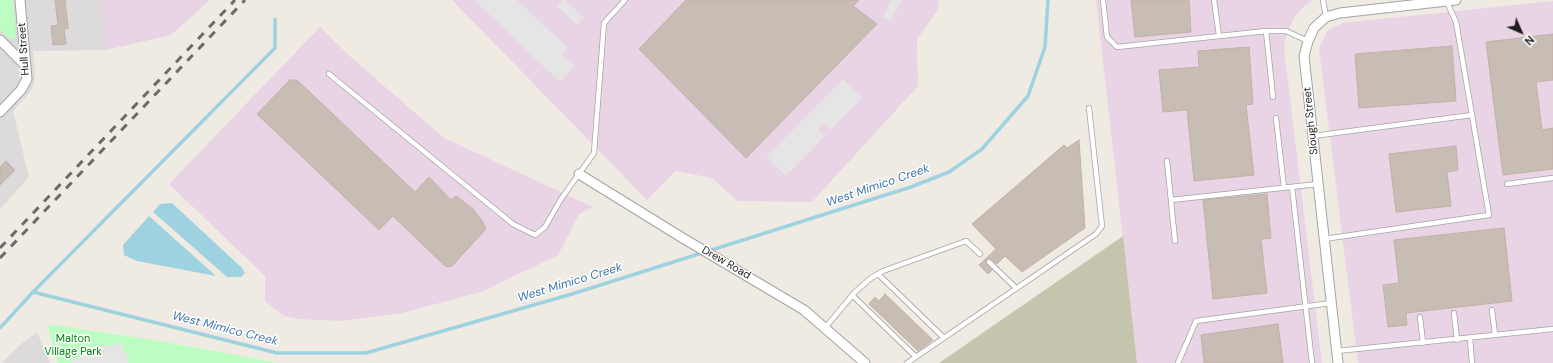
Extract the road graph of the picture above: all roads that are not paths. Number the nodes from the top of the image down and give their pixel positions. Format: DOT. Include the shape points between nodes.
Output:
graph roads {
  1 [pos="20,0"];
  2 [pos="625,0"];
  3 [pos="1103,0"];
  4 [pos="1214,0"];
  5 [pos="1323,0"];
  6 [pos="1456,0"];
  7 [pos="1446,1"];
  8 [pos="1326,17"];
  9 [pos="1266,31"];
  10 [pos="1219,35"];
  11 [pos="0,40"];
  12 [pos="1308,41"];
  13 [pos="26,66"];
  14 [pos="329,74"];
  15 [pos="1273,97"];
  16 [pos="1089,108"];
  17 [pos="0,112"];
  18 [pos="1472,115"];
  19 [pos="1276,118"];
  20 [pos="1313,136"];
  21 [pos="1167,161"];
  22 [pos="579,174"];
  23 [pos="1553,178"];
  24 [pos="1318,184"];
  25 [pos="1507,184"];
  26 [pos="1292,187"];
  27 [pos="1284,188"];
  28 [pos="1171,200"];
  29 [pos="1324,239"];
  30 [pos="1175,241"];
  31 [pos="980,254"];
  32 [pos="989,262"];
  33 [pos="878,274"];
  34 [pos="1016,288"];
  35 [pos="852,295"];
  36 [pos="1331,303"];
  37 [pos="1305,306"];
  38 [pos="1492,310"];
  39 [pos="1454,313"];
  40 [pos="1420,317"];
  41 [pos="825,328"];
  42 [pos="1553,329"];
  43 [pos="1495,335"];
  44 [pos="944,338"];
  45 [pos="1470,338"];
  46 [pos="1457,340"];
  47 [pos="1423,343"];
  48 [pos="1337,351"];
  49 [pos="916,357"];
  50 [pos="866,363"];
  51 [pos="907,363"];
  52 [pos="1178,363"];
  53 [pos="1312,363"];
  54 [pos="1338,363"];
  55 [pos="1472,363"];
  1 -- 13 [label="street, Hull Street"];
  2 -- 22 [label="lane" via="604,22 594,153"];
  3 -- 10 [label="lane" via="1107,37 1117,47"];
  4 -- 10 [label="lane"];
  5 -- 8 [label="lane"];
  6 -- 7 [label="street"];
  7 -- 8 [label="street" via="1340,13"];
  7 -- 18 [label="lane" via="1456,22"];
  8 -- 12 [label="street, Slough Street" via="1314,28"];
  9 -- 10 [label="lane"];
  9 -- 12 [label="lane" via="1286,31"];
  9 -- 15 [label="lane"];
  11 -- 13 [label="street"];
  12 -- 20 [label="street, Slough Street" via="1304,56"];
  13 -- 17 [label="street, Hull Street" via="25,84"];
  14 -- 22 [label="lane" via="514,224 535,235 544,227"];
  16 -- 34 [label="lane" via="1102,226 1096,234"];
  18 -- 20 [label="lane"];
  18 -- 29 [label="lane" via="1489,215"];
  19 -- 27 [label="lane"];
  20 -- 24 [label="street, Slough Street"];
  21 -- 28 [label="lane"];
  22 -- 41 [label="street, Drew Road" via="804,310"];
  23 -- 25 [label="lane"];
  24 -- 26 [label="lane"];
  24 -- 29 [label="street, Slough Street"];
  26 -- 27 [label="lane"];
  26 -- 37 [label="lane"];
  27 -- 28 [label="lane"];
  28 -- 30 [label="lane"];
  29 -- 36 [label="street, Slough Street"];
  31 -- 33 [label="lane" via="966,241"];
  32 -- 34 [label="lane"];
  33 -- 35 [label="lane"];
  33 -- 44 [label="lane"];
  34 -- 44 [label="lane"];
  35 -- 41 [label="lane"];
  35 -- 49 [label="lane"];
  36 -- 37 [label="lane"];
  36 -- 48 [label="street, Slough Street"];
  37 -- 52 [label="lane" via="1196,321"];
  37 -- 53 [label="lane"];
  38 -- 43 [label="lane"];
  39 -- 46 [label="lane"];
  40 -- 47 [label="lane"];
  41 -- 50 [label="street, Drew Road"];
  42 -- 43 [label="lane"];
  43 -- 45 [label="lane"];
  44 -- 49 [label="lane"];
  45 -- 46 [label="lane"];
  45 -- 55 [label="lane"];
  46 -- 47 [label="lane"];
  47 -- 48 [label="lane"];
  48 -- 54 [label="street, Slough Street"];
  49 -- 51 [label="lane"];
}
